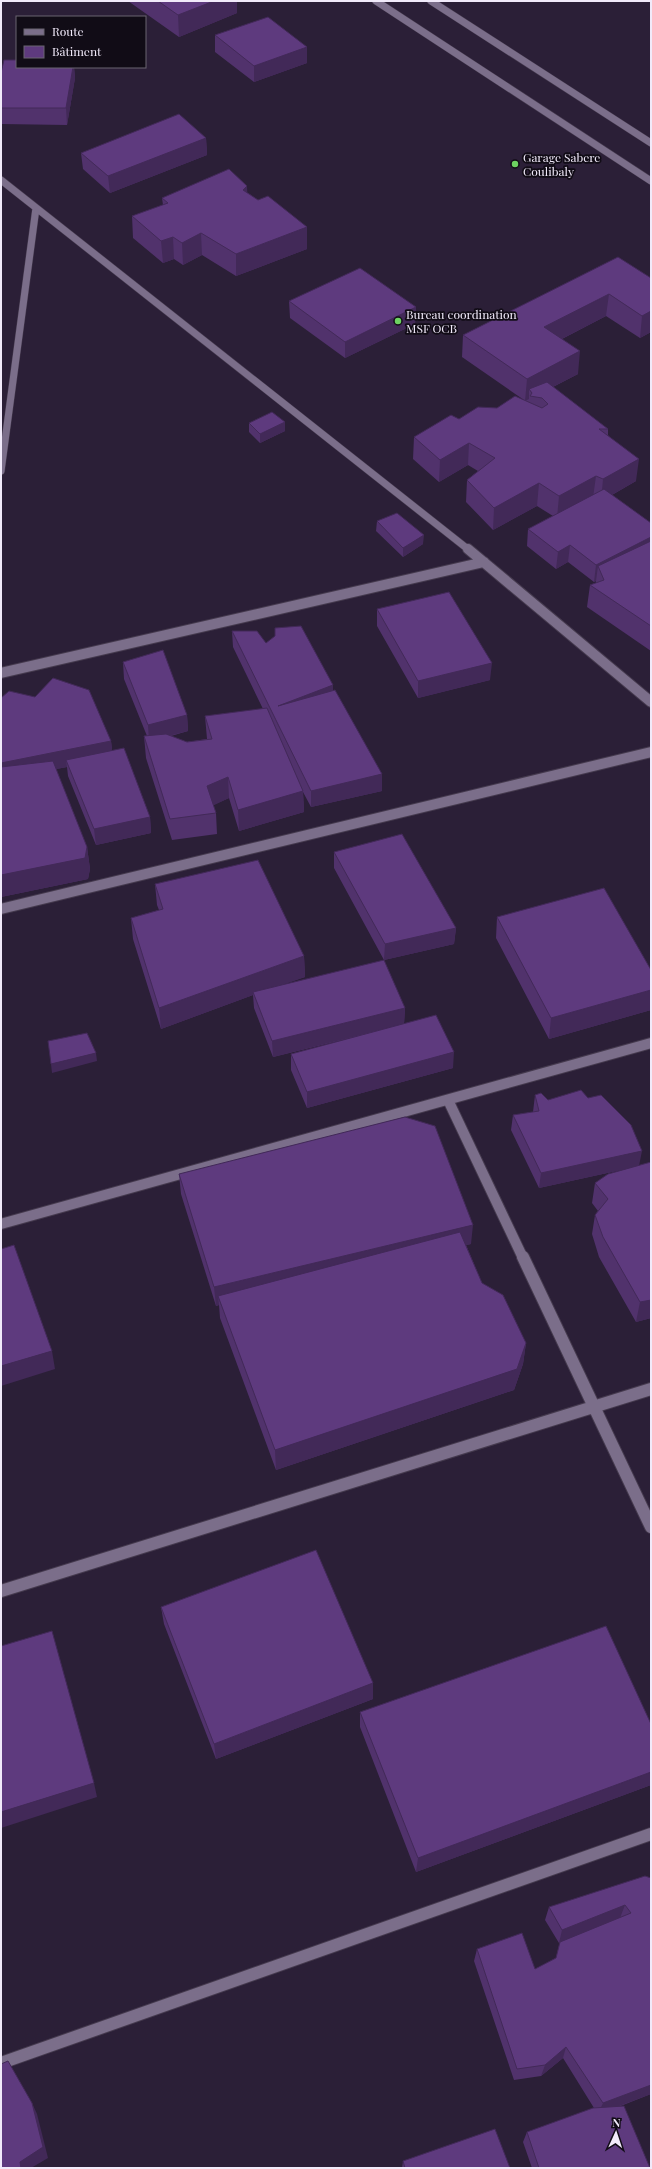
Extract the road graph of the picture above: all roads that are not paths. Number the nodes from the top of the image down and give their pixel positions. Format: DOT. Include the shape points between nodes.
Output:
graph roads {
  1 [pos="376,1"];
  2 [pos="431,1"];
  3 [pos="651,143"];
  4 [pos="1,180"];
  5 [pos="651,181"];
  6 [pos="36,208"];
  7 [pos="1,471"];
  8 [pos="484,562"];
  9 [pos="1,673"];
  10 [pos="651,702"];
  11 [pos="651,752"];
  12 [pos="1,909"];
  13 [pos="651,1044"];
  14 [pos="448,1100"];
  15 [pos="1,1224"];
  16 [pos="651,1389"];
  17 [pos="594,1407"];
  18 [pos="651,1527"];
  19 [pos="1,1591"];
  20 [pos="651,1834"];
  21 [pos="1,2063"];
  1 -- 5 [label="street"];
  2 -- 3 [label="street"];
  4 -- 6 [label="street"];
  6 -- 7 [label="street"];
  6 -- 8 [label="street"];
  8 -- 9 [label="street"];
  8 -- 10 [label="street"];
  11 -- 12 [label="street"];
  13 -- 14 [label="street"];
  14 -- 15 [label="street"];
  14 -- 17 [label="street"];
  16 -- 17 [label="street"];
  17 -- 18 [label="street"];
  17 -- 19 [label="street"];
  20 -- 21 [label="street"];
}
